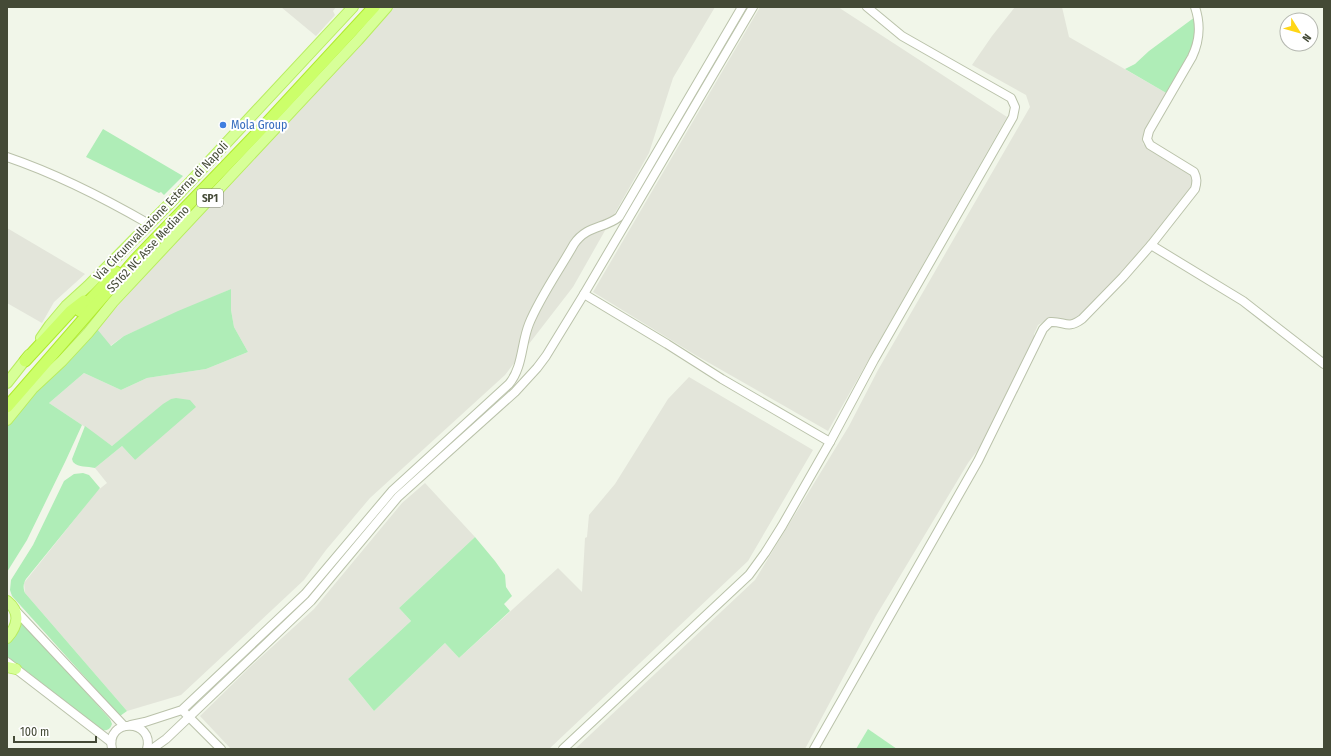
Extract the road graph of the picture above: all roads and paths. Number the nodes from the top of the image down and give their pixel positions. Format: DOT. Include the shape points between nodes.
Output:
graph roads {
  1 [pos="354,7"];
  2 [pos="365,7"];
  3 [pos="374,7"];
  4 [pos="387,7"];
  5 [pos="742,7"];
  6 [pos="753,7"];
  7 [pos="867,7"];
  8 [pos="1195,7"];
  9 [pos="7,157"];
  10 [pos="149,224"];
  11 [pos="1151,245"];
  12 [pos="135,260"];
  13 [pos="100,289"];
  14 [pos="584,294"];
  15 [pos="25,361"];
  16 [pos="1324,364"];
  17 [pos="7,383"];
  18 [pos="33,388"];
  19 [pos="7,397"];
  20 [pos="7,407"];
  21 [pos="7,420"];
  22 [pos="830,442"];
  23 [pos="7,601"];
  24 [pos="15,610"];
  25 [pos="7,638"];
  26 [pos="7,662"];
  27 [pos="11,668"];
  28 [pos="182,710"];
  29 [pos="188,717"];
  30 [pos="128,725"];
  31 [pos="111,745"];
  32 [pos="147,749"];
  33 [pos="152,749"];
  34 [pos="221,749"];
  35 [pos="563,749"];
  36 [pos="814,749"];
  1 -- 10 [label="main road, Via Circumvallazione Esterna di Napoli / SP1"];
  2 -- 13 [label="highway, SS162 NC Asse Mediano"];
  3 -- 12 [label="highway, SS162 NC Asse Mediano"];
  4 -- 18 [label="main road, SP1" via="118,297 88,334"];
  5 -- 28 [label="street" via="619,217 583,234 574,244 534,312 528,325 516,375 509,384 392,491 305,594"];
  6 -- 14 [label="street"];
  7 -- 22 [label="street" via="902,36 1011,98 1015,107 1013,117 881,347"];
  8 -- 11 [label="street" via="1198,44 1146,139 1150,145 1190,169 1196,176 1197,183 1192,194"];
  9 -- 10 [label="street" via="61,178"];
  10 -- 15 [label="main road, Via Circumvallazione Esterna di Napoli / SP1" via="66,306"];
  11 -- 16 [label="street" via="1243,301"];
  11 -- 36 [label="street" via="1123,278 1075,324 1050,322 1043,329 998,424"];
  12 -- 18 [label="highway" via="74,341"];
  12 -- 20 [label="highway, SS162 NC Asse Mediano"];
  13 -- 15 [label="highway" via="71,311"];
  13 -- 19 [label="highway, SS162 NC Asse Mediano"];
  14 -- 22 [label="street"];
  14 -- 29 [label="street" via="546,356 526,381 398,497 311,601"];
  15 -- 17 [label="main road, Via Circumvallazione Esterna di Napoli / SP1"];
  18 -- 21 [label="main road, SP1"];
  22 -- 35 [label="street" via="749,575"];
  23 -- 24 [label="main road"];
  24 -- 25 [label="main road" via="15,626"];
  24 -- 30 [label="street"];
  26 -- 27 [label="street"];
  27 -- 31 [label="street"];
  28 -- 29 [label="street"];
  28 -- 30 [label="street"];
  29 -- 33 [label="street"];
  29 -- 34 [label="street"];
  30 -- 31 [label="street" via="115,732"];
  30 -- 32 [label="street" via="137,727 146,735"];
}
